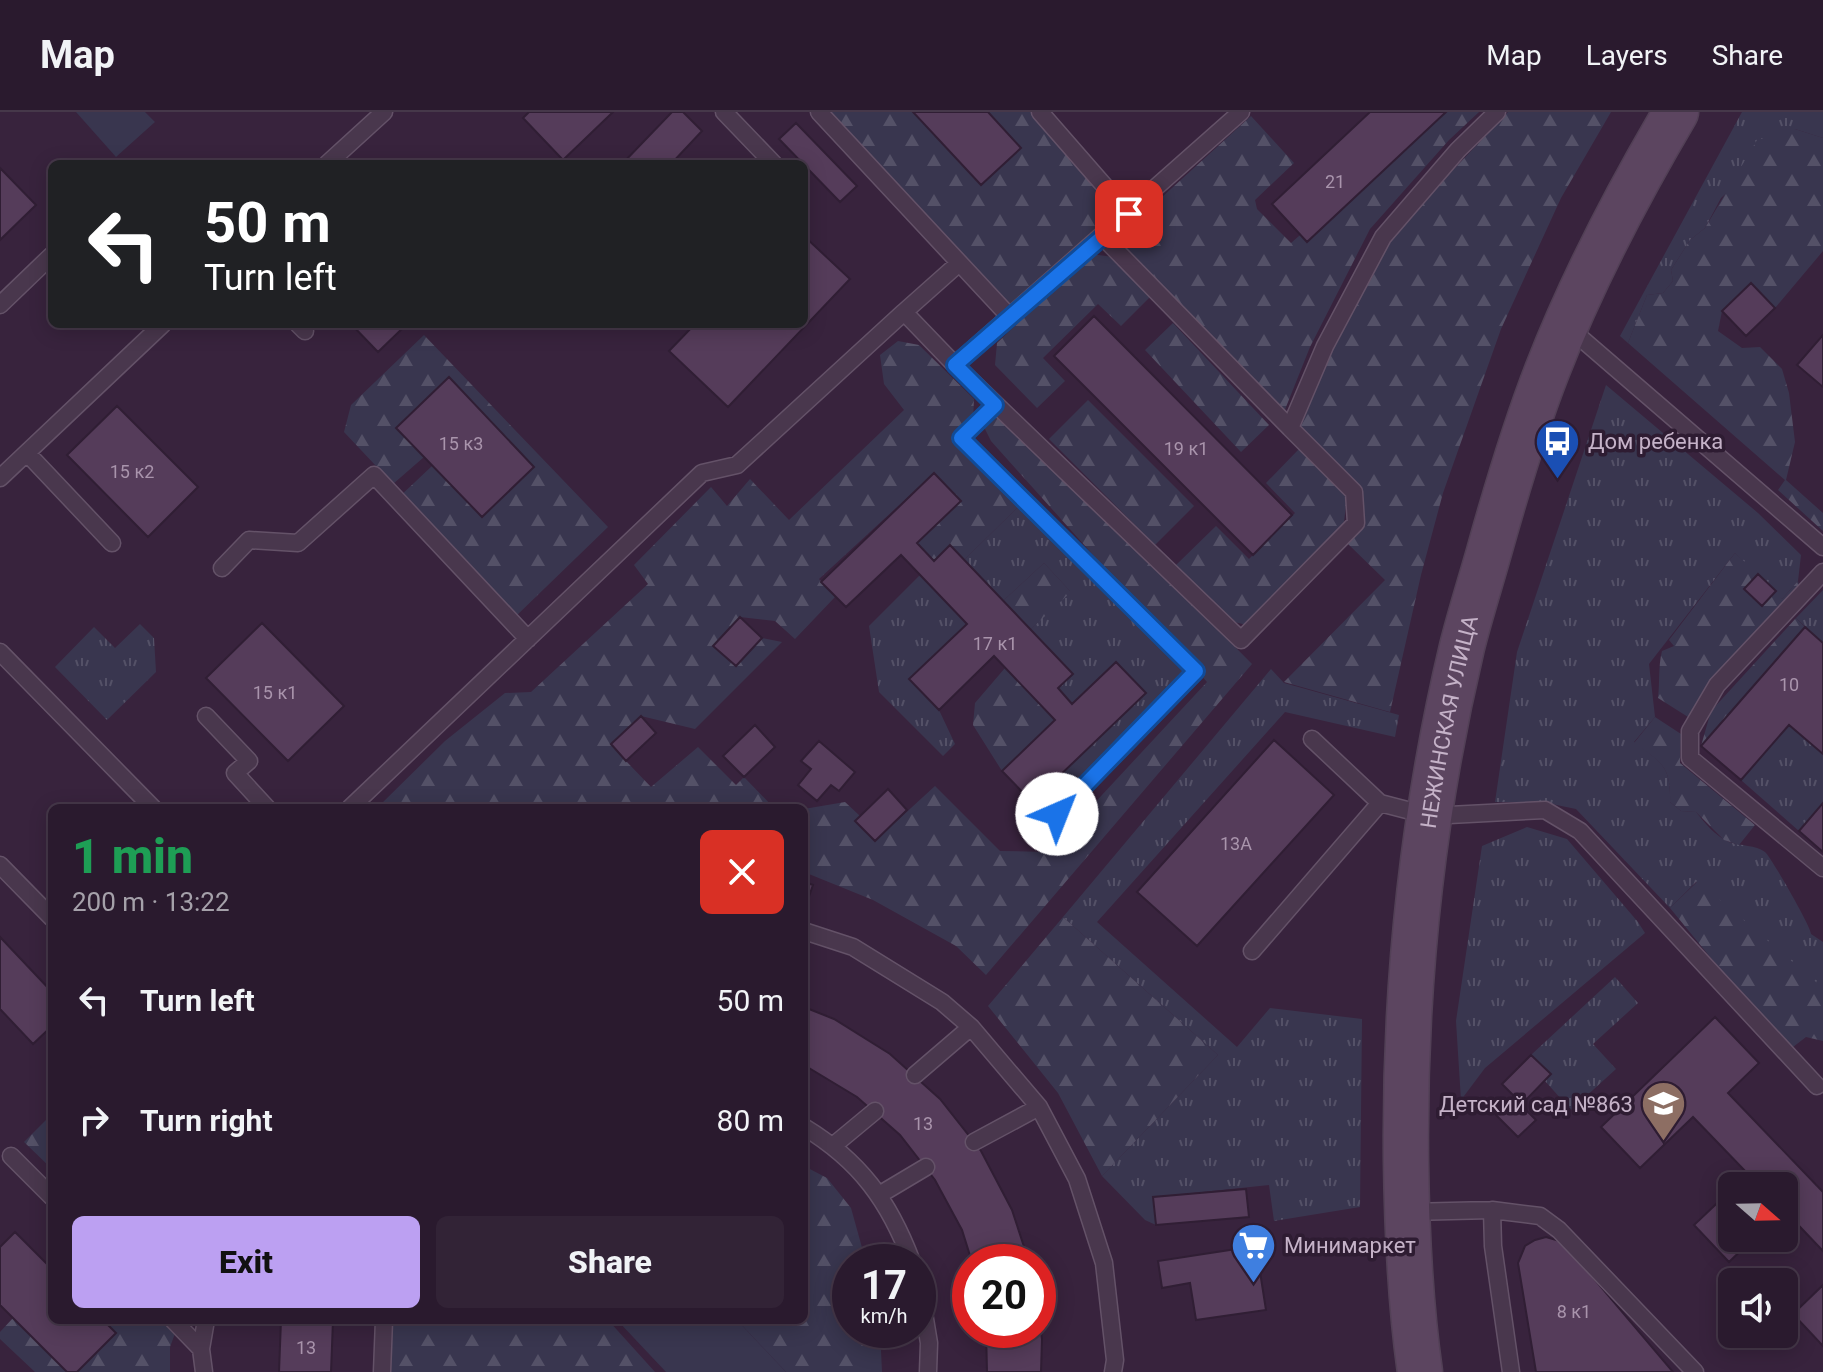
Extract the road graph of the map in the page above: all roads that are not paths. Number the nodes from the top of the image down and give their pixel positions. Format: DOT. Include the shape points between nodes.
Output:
graph roads {
  1 [pos="384,112"];
  2 [pos="724,112"];
  3 [pos="819,112"];
  4 [pos="1040,112"];
  5 [pos="1241,112"];
  6 [pos="1497,112"];
  7 [pos="1676,112"];
  8 [pos="331,160"];
  9 [pos="770,160"];
  10 [pos="1129,214"];
  11 [pos="1103,237"];
  12 [pos="48,259"];
  13 [pos="958,264"];
  14 [pos="0,305"];
  15 [pos="904,312"];
  16 [pos="1009,316"];
  17 [pos="1567,326"];
  18 [pos="159,328"];
  19 [pos="955,365"];
  20 [pos="995,405"];
  21 [pos="1290,428"];
  22 [pos="27,453"];
  23 [pos="0,478"];
  24 [pos="112,543"];
  25 [pos="1823,547"];
  26 [pos="222,568"];
  27 [pos="1823,572"];
  28 [pos="528,639"];
  29 [pos="0,652"];
  30 [pos="206,716"];
  31 [pos="1312,739"];
  32 [pos="1380,803"];
  33 [pos="149,804"];
  34 [pos="263,804"];
  35 [pos="354,804"];
  36 [pos="1057,814"];
  37 [pos="1430,816"];
  38 [pos="0,865"];
  39 [pos="1823,868"];
  40 [pos="48,914"];
  41 [pos="808,932"];
  42 [pos="1252,951"];
  43 [pos="971,1027"];
  44 [pos="915,1075"];
  45 [pos="1817,1086"];
  46 [pos="1039,1107"];
  47 [pos="875,1111"];
  48 [pos="808,1129"];
  49 [pos="974,1142"];
  50 [pos="834,1145"];
  51 [pos="11,1156"];
  52 [pos="926,1167"];
  53 [pos="48,1193"];
  54 [pos="879,1195"];
  55 [pos="1492,1210"];
  56 [pos="1407,1212"];
  57 [pos="905,1244"];
  58 [pos="177,1324"];
  59 [pos="205,1324"];
  60 [pos="384,1324"];
  61 [pos="929,1348"];
  62 [pos="201,1349"];
  63 [pos="204,1372"];
  64 [pos="382,1372"];
  65 [pos="928,1372"];
  66 [pos="1113,1372"];
  67 [pos="1420,1372"];
  68 [pos="1511,1372"];
  69 [pos="1695,1372"];
  1 -- 8 [label="lane"];
  2 -- 9 [label="lane"];
  3 -- 13 [label="lane"];
  4 -- 10 [label="lane"];
  5 -- 10 [label="lane"];
  6 -- 21 [label="lane" via="1383,237 1325,346"];
  7 -- 17 [label="street, НЕЖИНСКАЯ УЛИЦА" via="1630,190"];
  10 -- 11 [label="lane"];
  11 -- 16 [label="lane"];
  11 -- 21 [label="lane"];
  12 -- 14 [label="lane"];
  13 -- 15 [label="lane"];
  13 -- 16 [label="lane"];
  15 -- 19 [label="lane"];
  15 -- 28 [label="lane" via="737,465 702,473"];
  16 -- 19 [label="lane"];
  17 -- 25 [label="lane"];
  17 -- 37 [label="street, НЕЖИНСКАЯ УЛИЦА" via="1512,468 1462,649"];
  18 -- 22 [label="lane"];
  19 -- 20 [label="lane"];
  20 -- 21 [label="lane" via="1241,640 1356,523 1354,492"];
  20 -- 36 [label="lane" via="961,438 1196,671"];
  22 -- 23 [label="lane"];
  22 -- 24 [label="lane"];
  26 -- 28 [label="lane" via="249,540 298,543 374,475"];
  27 -- 39 [label="lane" via="1717,685 1690,731 1690,758"];
  28 -- 35 [label="lane"];
  29 -- 33 [label="lane"];
  30 -- 34 [label="lane" via="249,761 235,773"];
  31 -- 32 [label="lane"];
  32 -- 37 [label="lane"];
  32 -- 42 [label="lane"];
  37 -- 45 [label="lane" via="1545,810 1580,831"];
  37 -- 56 [label="street, НЕЖИНСКАЯ УЛИЦА" via="1409,997"];
  38 -- 40 [label="lane"];
  41 -- 43 [label="lane" via="853,947 942,1002"];
  43 -- 44 [label="lane"];
  43 -- 46 [label="lane"];
  46 -- 49 [label="lane"];
  46 -- 66 [label="lane" via="1077,1179 1104,1263"];
  47 -- 50 [label="lane"];
  48 -- 50 [label="lane"];
  50 -- 54 [label="lane"];
  51 -- 53 [label="lane"];
  52 -- 54 [label="lane"];
  54 -- 57 [label="lane"];
  55 -- 56 [label="lane"];
  55 -- 68 [label="lane"];
  55 -- 69 [label="lane" via="1540,1216 1559,1230"];
  56 -- 67 [label="street, НЕЖИНСКАЯ УЛИЦА"];
  58 -- 62 [label="lane"];
  59 -- 62 [label="lane"];
  60 -- 64 [label="lane"];
  61 -- 65 [label="lane"];
  62 -- 63 [label="lane"];
}
